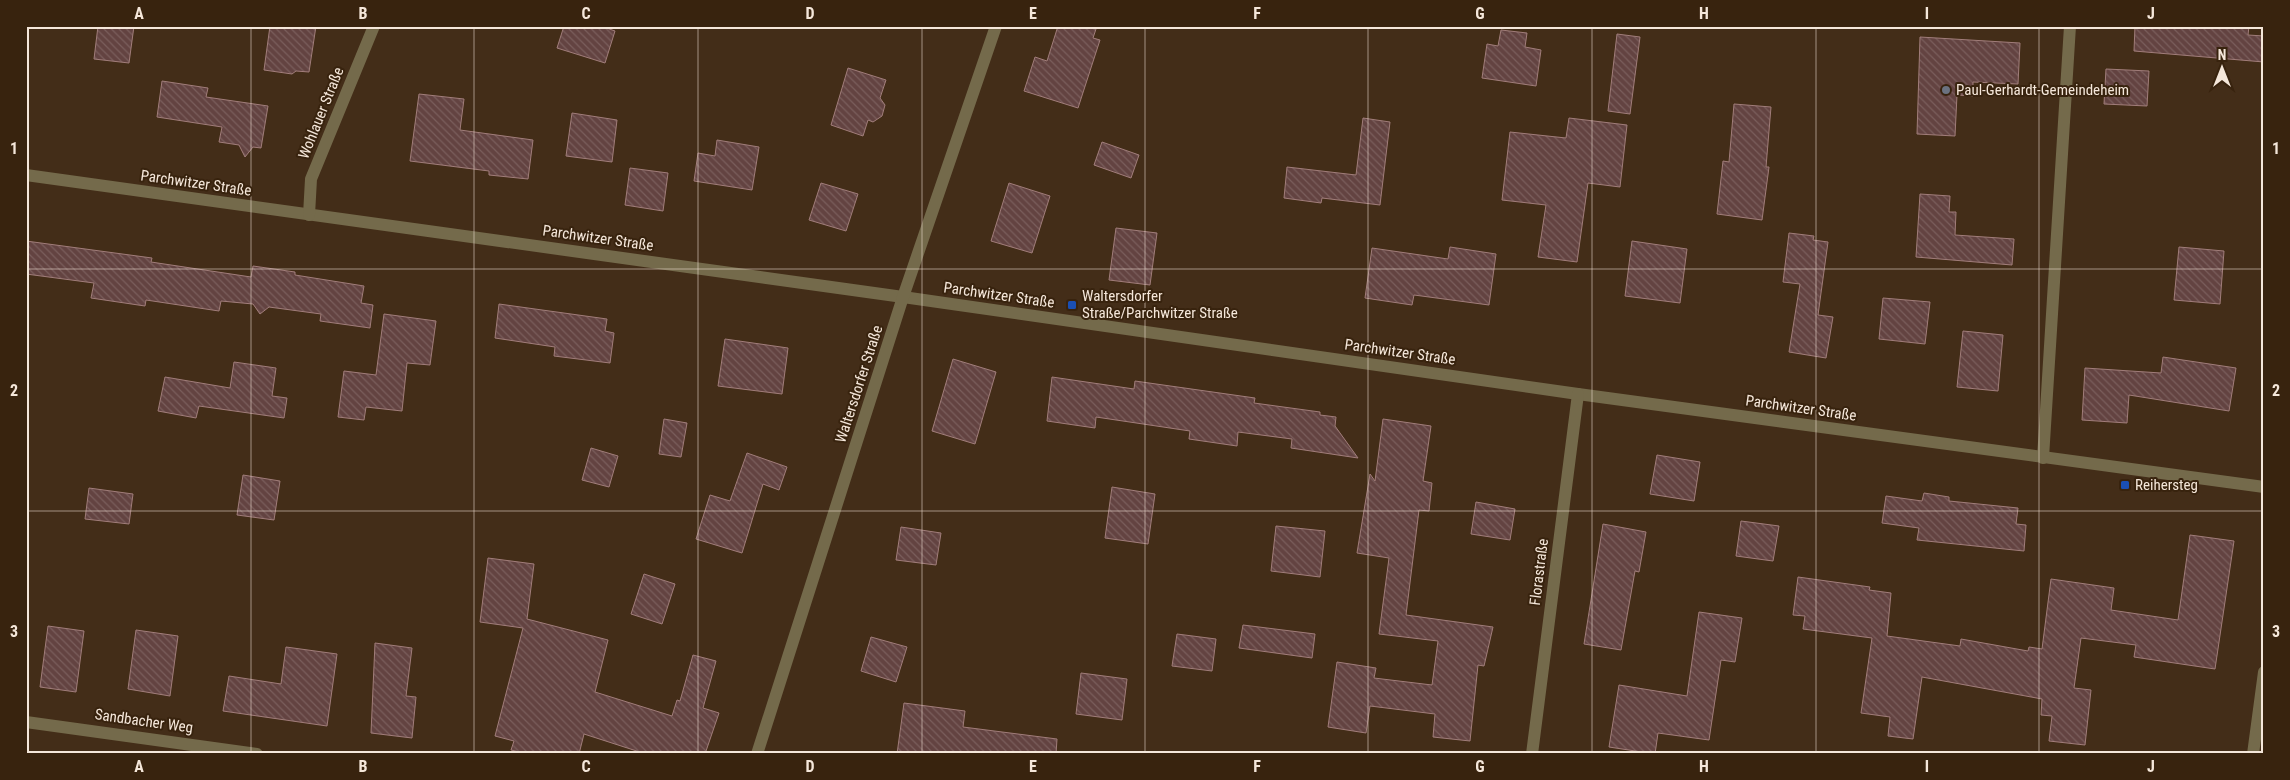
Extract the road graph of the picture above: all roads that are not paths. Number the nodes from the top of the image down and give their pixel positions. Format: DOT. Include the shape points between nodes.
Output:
graph roads {
  1 [pos="374,26"];
  2 [pos="996,26"];
  3 [pos="2070,26"];
  4 [pos="26,176"];
  5 [pos="309,215"];
  6 [pos="903,296"];
  7 [pos="1578,394"];
  8 [pos="2043,458"];
  9 [pos="2264,487"];
  10 [pos="2264,672"];
  11 [pos="26,722"];
  12 [pos="257,754"];
  13 [pos="757,754"];
  14 [pos="1532,754"];
  15 [pos="2253,754"];
  1 -- 5 [label="street, Wohlauer Straße" via="311,179"];
  2 -- 6 [label="street, Waltersdorfer Straße"];
  3 -- 8 [label="street"];
  4 -- 5 [label="street, Parchwitzer Straße"];
  5 -- 6 [label="street, Parchwitzer Straße"];
  6 -- 7 [label="street, Parchwitzer Straße"];
  6 -- 13 [label="street, Waltersdorfer Straße"];
  7 -- 8 [label="street, Parchwitzer Straße"];
  7 -- 14 [label="street, Florastraße"];
  8 -- 9 [label="street, Parchwitzer Straße"];
  10 -- 15 [label="street"];
  11 -- 12 [label="street, Sandbacher Weg"];
}
